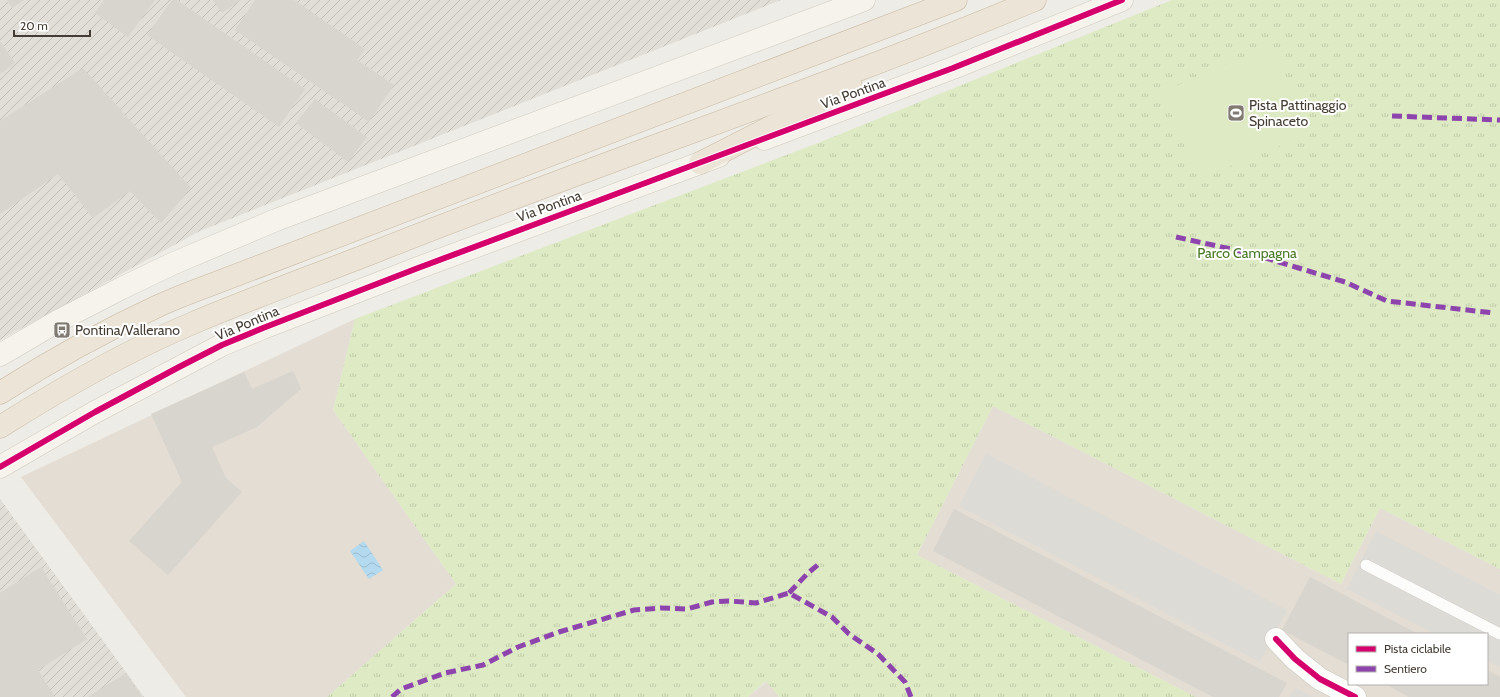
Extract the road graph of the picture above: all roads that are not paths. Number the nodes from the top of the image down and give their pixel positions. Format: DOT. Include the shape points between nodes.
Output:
graph roads {
  1 [pos="864,0"];
  2 [pos="956,0"];
  3 [pos="1036,0"];
  4 [pos="1122,0"];
  5 [pos="940,40"];
  6 [pos="700,163"];
  7 [pos="0,355"];
  8 [pos="0,393"];
  9 [pos="0,427"];
  10 [pos="0,467"];
  11 [pos="1366,565"];
  12 [pos="1500,634"];
  13 [pos="1276,639"];
  14 [pos="1355,697"];
  1 -- 7 [label="street" via="276,220 122,288"];
  2 -- 8 [label="highway" via="170,301 54,360"];
  3 -- 5 [label="highway, Via Pontina"];
  4 -- 6 [label="street, Via Pontina" via="953,68"];
  5 -- 6 [label="highway"];
  5 -- 9 [label="highway, Via Pontina" via="480,210 193,323 73,383"];
  6 -- 10 [label="street, Via Pontina" via="418,268 222,345 95,412"];
  11 -- 12 [label="lane"];
  13 -- 14 [label="street" via="1295,659 1320,679"];
}
